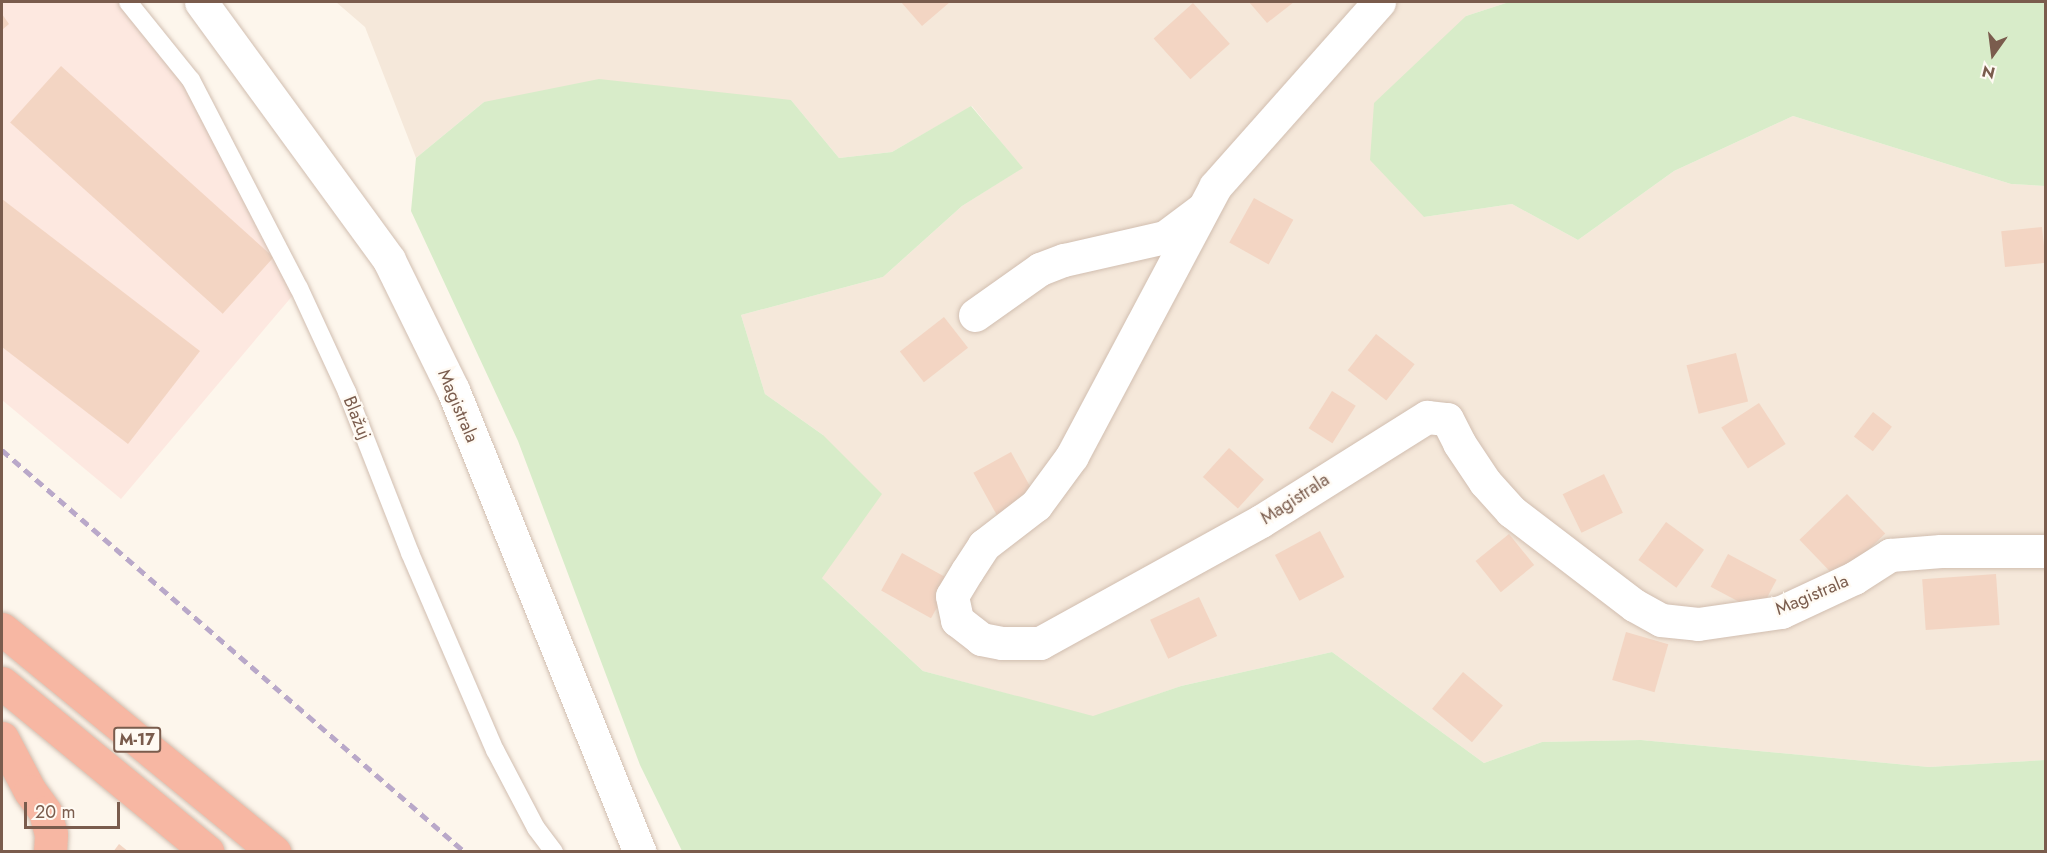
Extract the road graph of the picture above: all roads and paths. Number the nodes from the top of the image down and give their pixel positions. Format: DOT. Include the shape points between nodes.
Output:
graph roads {
  1 [pos="128,2"];
  2 [pos="201,2"];
  3 [pos="1378,2"];
  4 [pos="1202,209"];
  5 [pos="975,315"];
  6 [pos="2046,551"];
  7 [pos="2,629"];
  8 [pos="2,683"];
  9 [pos="2,738"];
  10 [pos="50,852"];
  11 [pos="208,852"];
  12 [pos="274,852"];
  13 [pos="554,852"];
  14 [pos="640,852"];
  1 -- 13 [label="lane, Blažuj" via="191,80 299,288 347,392 410,553 495,750 536,828"];
  2 -- 14 [label="street, Magistrala" via="389,260 453,390"];
  3 -- 4 [label="street, Magistrala" via="1215,187"];
  4 -- 5 [label="street, Magistrala" via="1165,237 1040,269"];
  4 -- 6 [label="street, Magistrala" via="1072,456 1036,506 984,545 952,596 957,620 981,639 1002,644 1040,643 1261,521 1427,417 1447,419 1485,482 1511,511 1634,605 1661,620 1698,624 1781,612 1854,578 1890,555 1941,550"];
  7 -- 12 [label="highway, M-17"];
  8 -- 11 [label="highway, M-17"];
  9 -- 10 [label="highway" via="45,812 51,834"];
}
